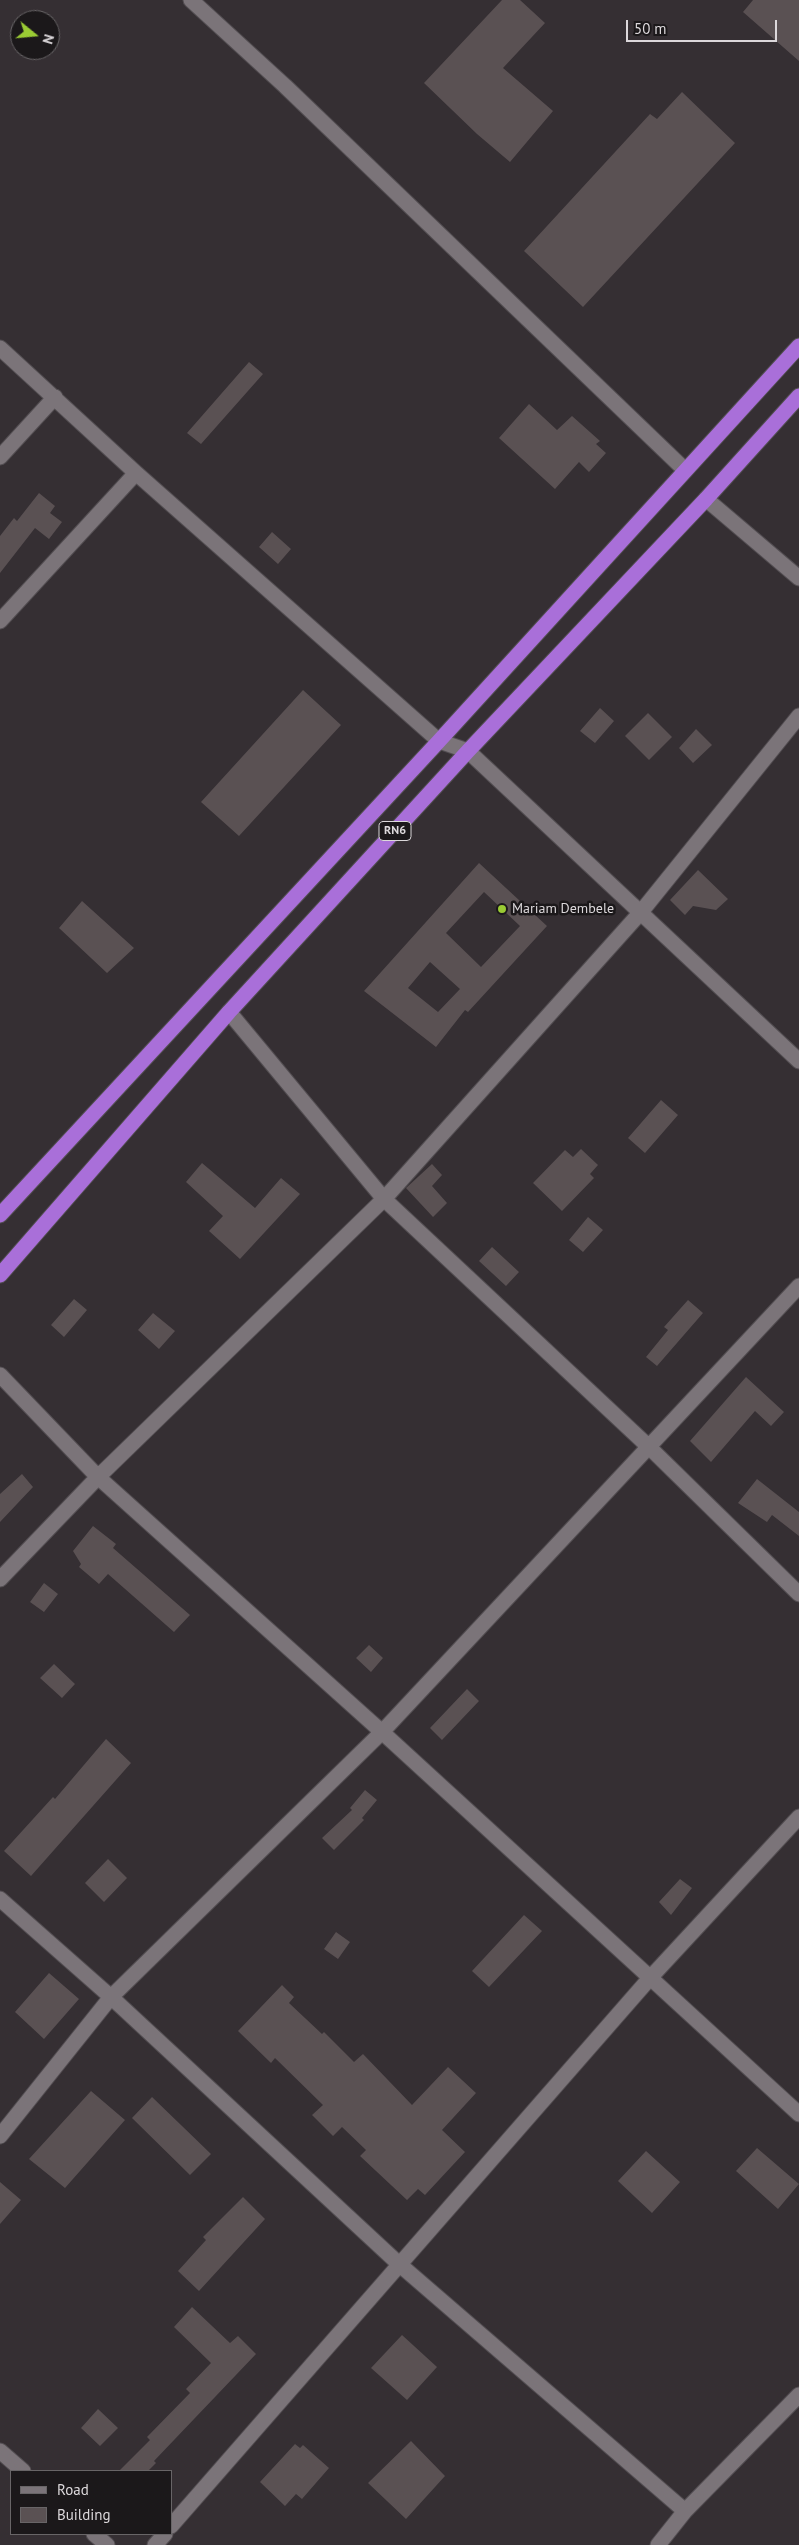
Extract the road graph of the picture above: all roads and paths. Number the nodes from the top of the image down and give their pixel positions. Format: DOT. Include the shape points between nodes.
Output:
graph roads {
  1 [pos="191,0"];
  2 [pos="799,346"];
  3 [pos="0,348"];
  4 [pos="799,396"];
  5 [pos="55,398"];
  6 [pos="0,457"];
  7 [pos="685,470"];
  8 [pos="136,473"];
  9 [pos="706,499"];
  10 [pos="799,578"];
  11 [pos="0,621"];
  12 [pos="799,716"];
  13 [pos="439,741"];
  14 [pos="468,751"];
  15 [pos="641,912"];
  16 [pos="229,1012"];
  17 [pos="799,1061"];
  18 [pos="384,1199"];
  19 [pos="0,1215"];
  20 [pos="0,1275"];
  21 [pos="799,1286"];
  22 [pos="0,1375"];
  23 [pos="649,1447"];
  24 [pos="98,1477"];
  25 [pos="0,1579"];
  26 [pos="799,1594"];
  27 [pos="382,1732"];
  28 [pos="799,1817"];
  29 [pos="0,1899"];
  30 [pos="650,1978"];
  31 [pos="111,1997"];
  32 [pos="799,2114"];
  33 [pos="0,2136"];
  34 [pos="399,2264"];
  35 [pos="799,2395"];
  36 [pos="2,2456"];
  37 [pos="22,2470"];
  38 [pos="685,2512"];
  39 [pos="172,2525"];
  40 [pos="95,2535"];
  41 [pos="163,2535"];
  42 [pos="107,2545"];
  43 [pos="155,2545"];
  44 [pos="658,2545"];
  1 -- 7 [label="street" via="292,92"];
  2 -- 7 [label="highway, RN6"];
  3 -- 5 [label="street"];
  4 -- 9 [label="highway, RN6"];
  5 -- 6 [label="street"];
  5 -- 8 [label="street"];
  7 -- 13 [label="highway, RN6"];
  8 -- 11 [label="street"];
  8 -- 13 [label="street"];
  9 -- 10 [label="street"];
  9 -- 14 [label="highway, RN6"];
  12 -- 15 [label="street"];
  13 -- 14 [label="street"];
  13 -- 19 [label="highway, RN6"];
  14 -- 15 [label="street"];
  14 -- 16 [label="highway, RN6"];
  15 -- 17 [label="street"];
  15 -- 18 [label="street"];
  16 -- 18 [label="street"];
  16 -- 20 [label="highway, RN6"];
  18 -- 23 [label="street"];
  18 -- 24 [label="street"];
  21 -- 23 [label="street"];
  22 -- 24 [label="street"];
  23 -- 26 [label="street"];
  23 -- 27 [label="street"];
  24 -- 25 [label="street"];
  24 -- 27 [label="street"];
  27 -- 30 [label="street"];
  27 -- 31 [label="street"];
  28 -- 30 [label="street"];
  29 -- 31 [label="street"];
  30 -- 32 [label="street"];
  30 -- 34 [label="street"];
  31 -- 33 [label="street"];
  31 -- 34 [label="street"];
  34 -- 38 [label="street"];
  34 -- 39 [label="street"];
  35 -- 38 [label="street"];
  36 -- 37 [label="street"];
  38 -- 44 [label="street"];
  40 -- 42 [label="street"];
  41 -- 43 [label="street"];
}
